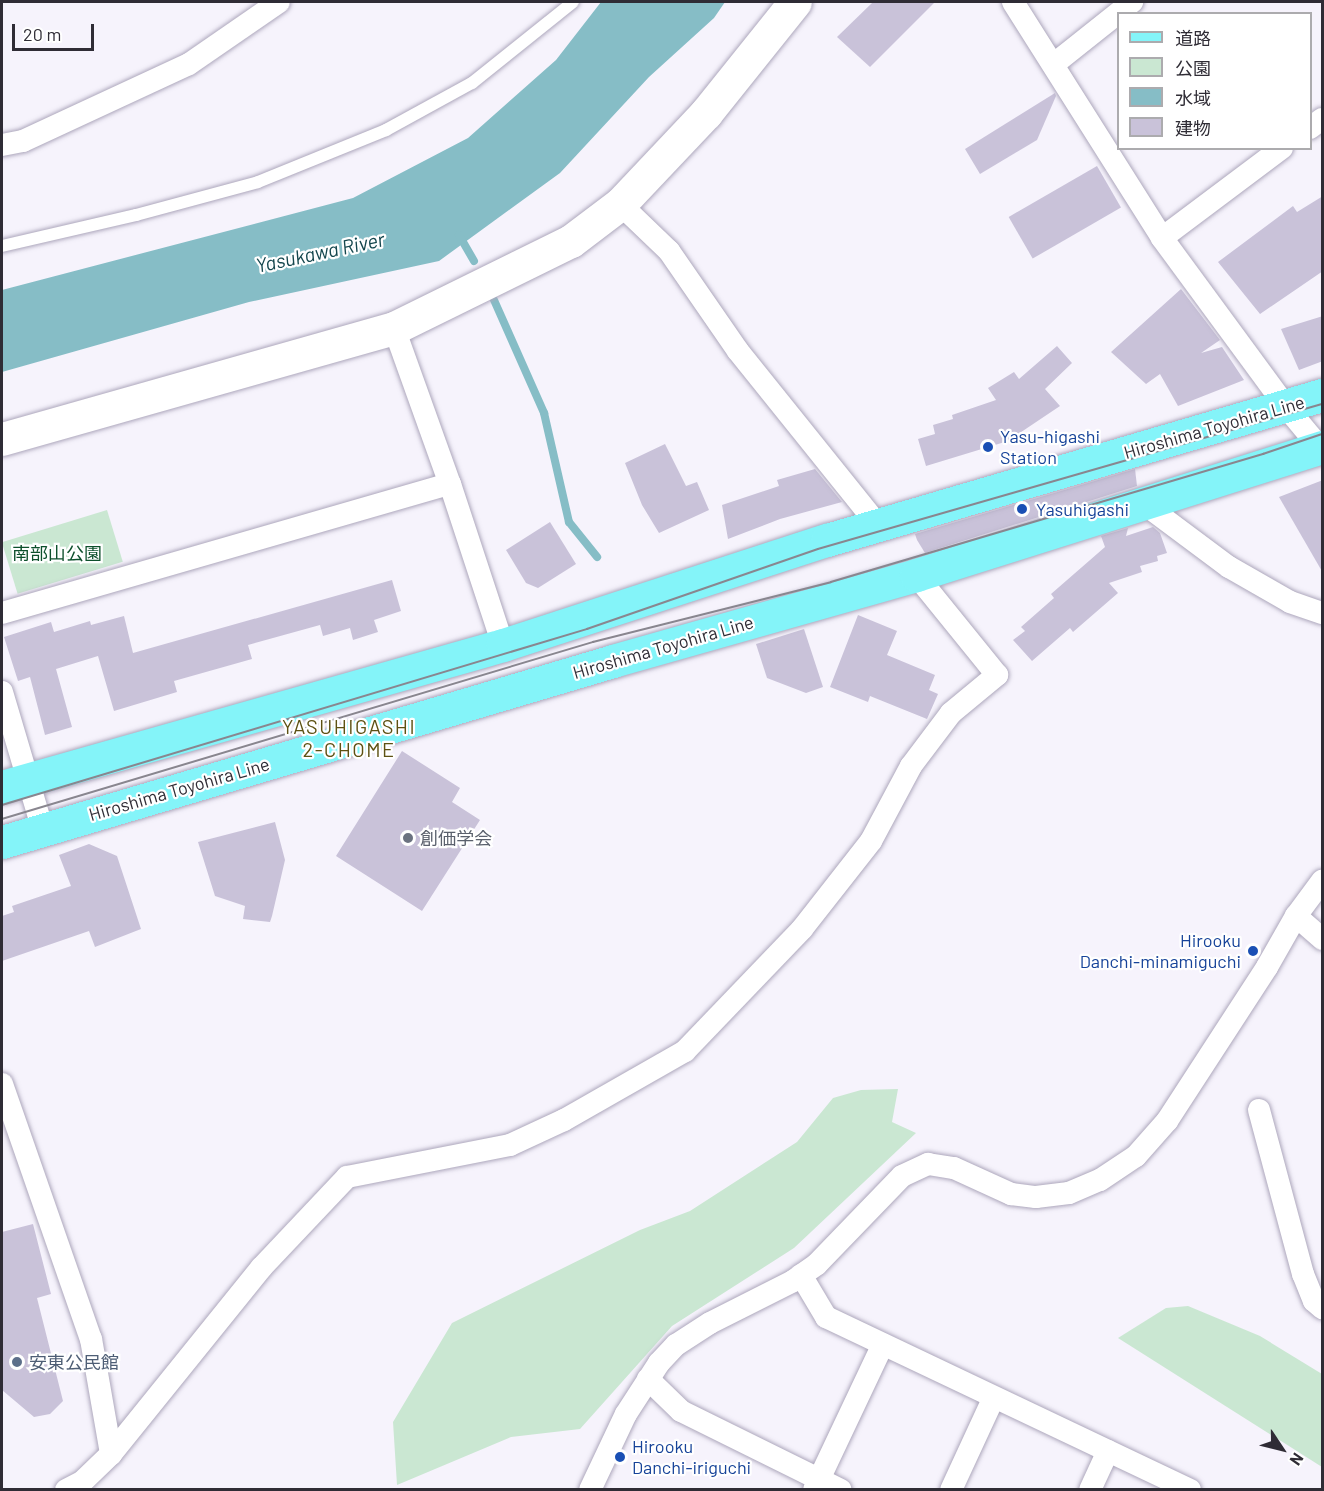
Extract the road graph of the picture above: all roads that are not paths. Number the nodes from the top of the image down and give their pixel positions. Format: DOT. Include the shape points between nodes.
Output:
graph roads {
  1 [pos="279,2"];
  2 [pos="573,2"];
  3 [pos="795,2"];
  4 [pos="1013,2"];
  5 [pos="1132,2"];
  6 [pos="1119,12"];
  7 [pos="1117,14"];
  8 [pos="1054,64"];
  9 [pos="2,145"];
  10 [pos="1279,150"];
  11 [pos="620,204"];
  12 [pos="1162,238"];
  13 [pos="2,246"];
  14 [pos="394,328"];
  15 [pos="1323,395"];
  16 [pos="1286,407"];
  17 [pos="2,439"];
  18 [pos="1322,448"];
  19 [pos="450,484"];
  20 [pos="1143,503"];
  21 [pos="878,525"];
  22 [pos="915,575"];
  23 [pos="2,613"];
  24 [pos="1323,613"];
  25 [pos="503,645"];
  26 [pos="2,692"];
  27 [pos="15,783"];
  28 [pos="43,830"];
  29 [pos="2,842"];
  30 [pos="1323,881"];
  31 [pos="1296,916"];
  32 [pos="1323,939"];
  33 [pos="2,1084"];
  34 [pos="1259,1110"];
  35 [pos="801,1275"];
  36 [pos="1323,1308"];
  37 [pos="883,1344"];
  38 [pos="648,1379"];
  39 [pos="994,1397"];
  40 [pos="1108,1451"];
  41 [pos="111,1454"];
  42 [pos="817,1484"];
  43 [pos="66,1490"];
  44 [pos="590,1490"];
  45 [pos="841,1490"];
  46 [pos="951,1490"];
  47 [pos="1090,1490"];
  48 [pos="1190,1490"];
  1 -- 9 [label="street" via="189,64 23,141"];
  2 -- 13 [label="lane" via="472,83 386,130 258,182"];
  3 -- 11 [label="street" via="706,113"];
  4 -- 8 [label="street"];
  5 -- 6 [label="street"];
  7 -- 8 [label="street"];
  8 -- 12 [label="street"];
  10 -- 12 [label="street"];
  11 -- 14 [label="street" via="571,242"];
  11 -- 21 [label="street" via="669,251 738,351"];
  12 -- 16 [label="street"];
  14 -- 17 [label="street"];
  14 -- 19 [label="street"];
  15 -- 16 [label="main road, Hiroshima Toyohira Line"];
  16 -- 18 [label="street"];
  16 -- 21 [label="main road, Hiroshima Toyohira Line"];
  18 -- 20 [label="main road, Hiroshima Toyohira Line"];
  19 -- 23 [label="street"];
  19 -- 25 [label="street"];
  20 -- 22 [label="main road, Hiroshima Toyohira Line"];
  20 -- 24 [label="street" via="1229,567 1290,602"];
  21 -- 25 [label="main road, Hiroshima Toyohira Line"];
  22 -- 28 [label="main road, Hiroshima Toyohira Line"];
  22 -- 41 [label="street" via="997,675 951,713 911,766 871,841 802,929 685,1051 564,1120 510,1145 347,1176 262,1267"];
  25 -- 27 [label="main road, Hiroshima Toyohira Line"];
  26 -- 27 [label="street"];
  27 -- 28 [label="street"];
  28 -- 29 [label="main road, Hiroshima Toyohira Line"];
  30 -- 31 [label="street"];
  31 -- 32 [label="street"];
  31 -- 35 [label="street" via="1268,967 1167,1121 1136,1156 1100,1180 1069,1192 1036,1197 1011,1194 954,1168 928,1164 902,1176 817,1264"];
  33 -- 41 [label="street" via="91,1340"];
  34 -- 36 [label="street" via="1303,1274 1314,1301"];
  35 -- 37 [label="street" via="825,1317"];
  35 -- 38 [label="street" via="676,1345"];
  37 -- 39 [label="street"];
  37 -- 42 [label="street"];
  38 -- 42 [label="street" via="681,1411"];
  38 -- 44 [label="street" via="626,1414"];
  39 -- 40 [label="street"];
  39 -- 46 [label="street"];
  40 -- 47 [label="street"];
  40 -- 48 [label="street"];
  41 -- 43 [label="street" via="82,1482"];
  42 -- 45 [label="street"];
}
